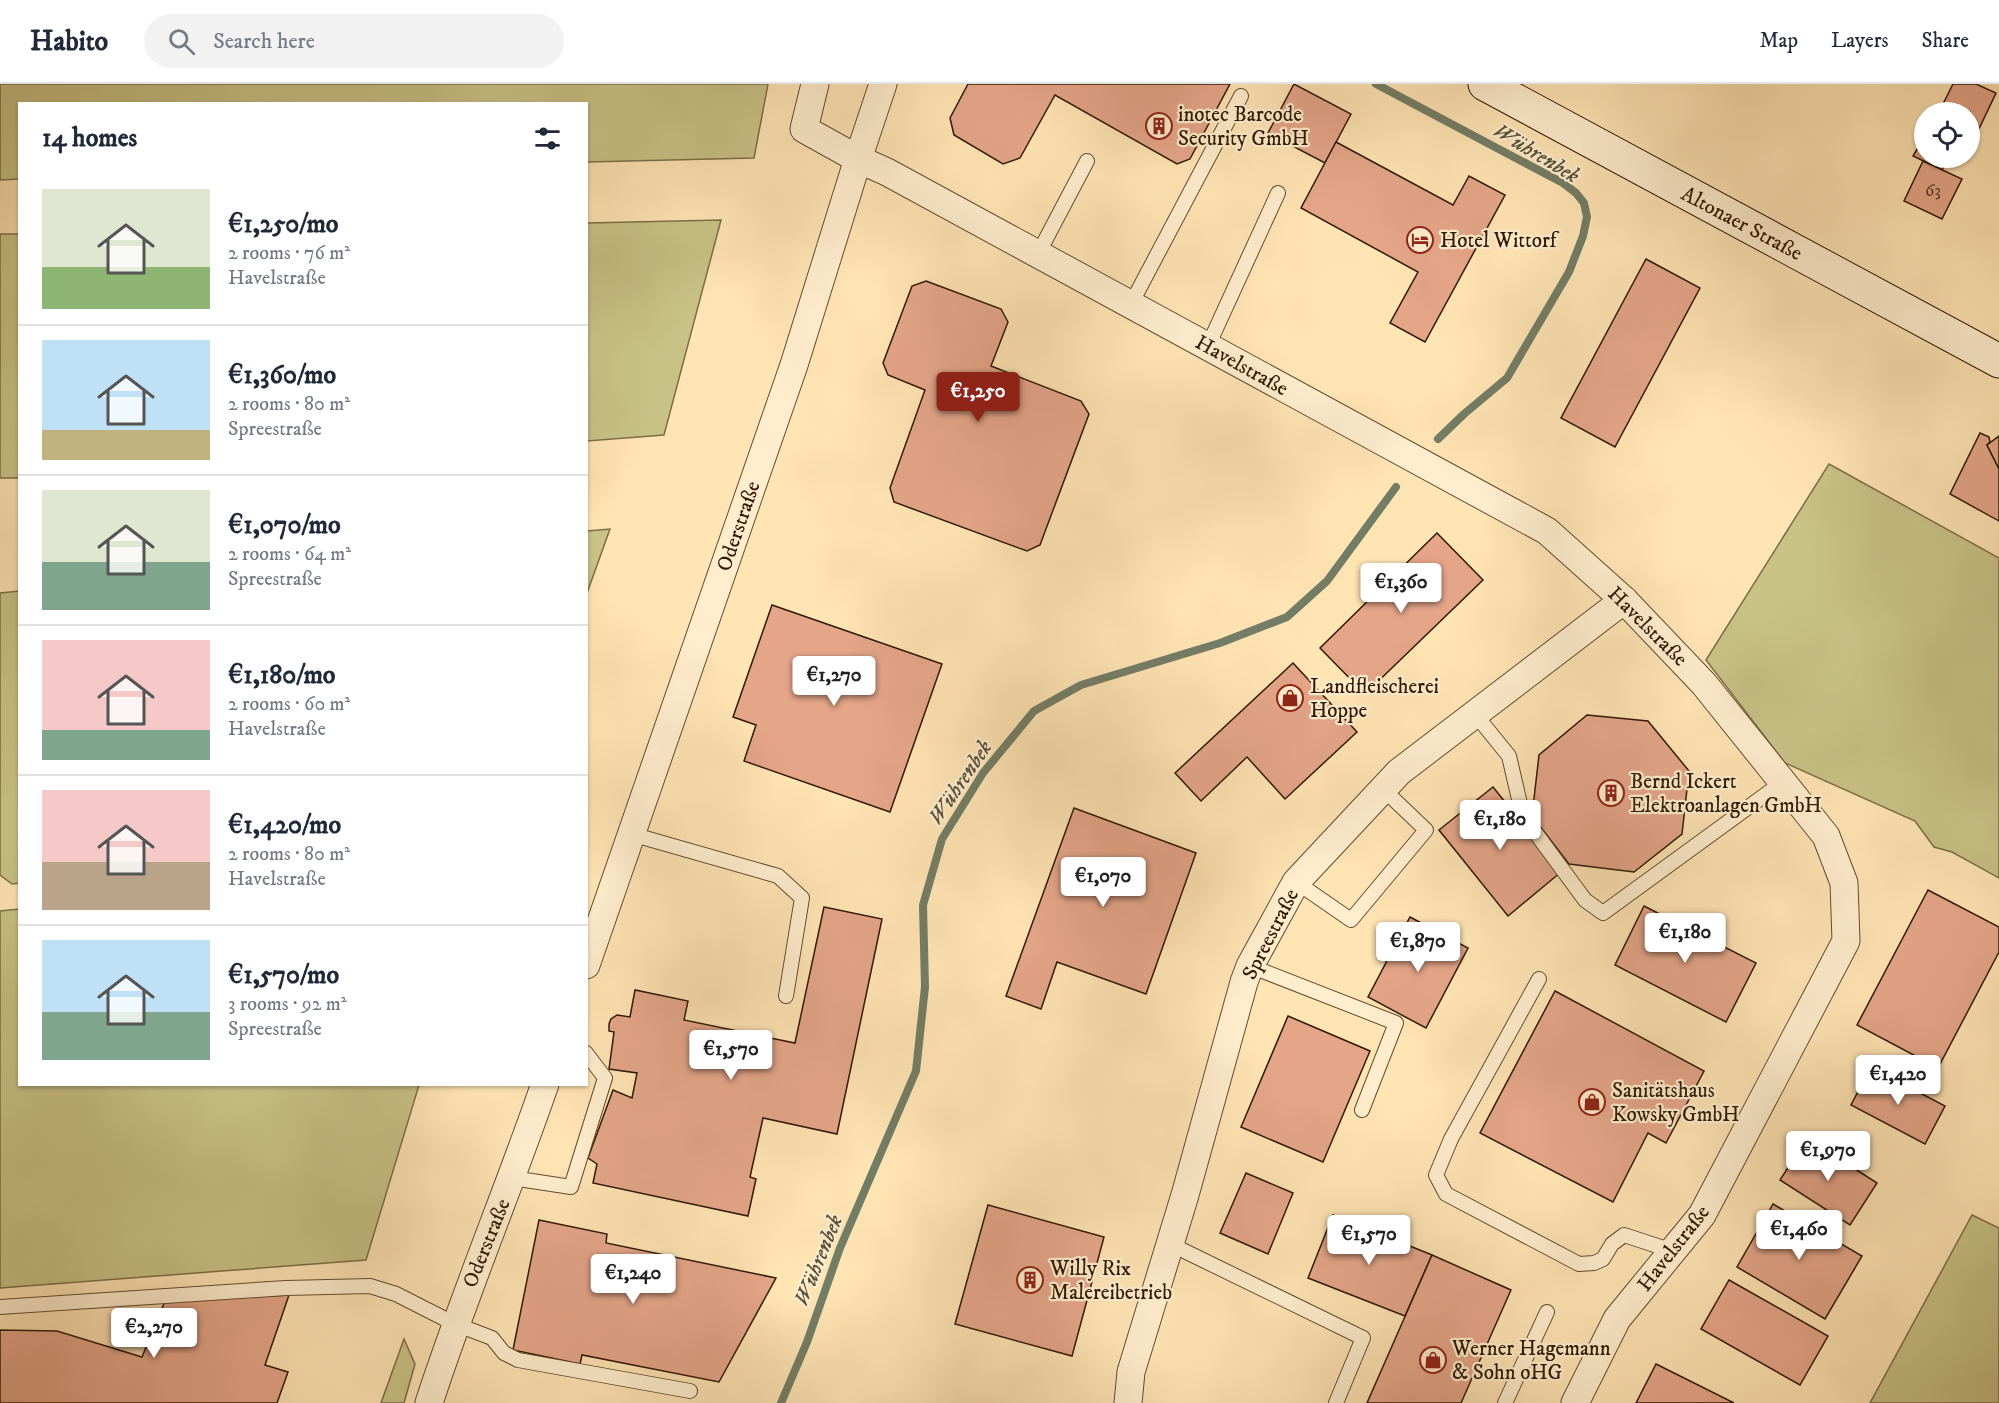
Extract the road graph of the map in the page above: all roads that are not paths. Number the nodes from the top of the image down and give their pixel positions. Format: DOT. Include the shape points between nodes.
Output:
graph roads {
  1 [pos="815,84"];
  2 [pos="883,84"];
  3 [pos="1485,84"];
  4 [pos="1241,96"];
  5 [pos="858,159"];
  6 [pos="1087,161"];
  7 [pos="1278,193"];
  8 [pos="1038,254"];
  9 [pos="1131,304"];
  10 [pos="1208,346"];
  11 [pos="1999,361"];
  12 [pos="1624,600"];
  13 [pos="1475,714"];
  14 [pos="1783,782"];
  15 [pos="1383,789"];
  16 [pos="631,834"];
  17 [pos="1296,882"];
  18 [pos="588,959"];
  19 [pos="1250,966"];
  20 [pos="1539,979"];
  21 [pos="786,996"];
  22 [pos="588,1056"];
  23 [pos="544,1086"];
  24 [pos="1362,1110"];
  25 [pos="512,1178"];
  26 [pos="1170,1244"];
  27 [pos="1673,1251"];
  28 [pos="0,1307"];
  29 [pos="1547,1312"];
  30 [pos="455,1324"];
  31 [pos="690,1390"];
  32 [pos="429,1403"];
  33 [pos="1128,1403"];
  34 [pos="1336,1403"];
  35 [pos="1505,1403"];
  36 [pos="1575,1403"];
  1 -- 5 [label="street, Havelstraße" via="804,129"];
  2 -- 5 [label="street, Oderstraße"];
  3 -- 11 [label="main road, Altonaer Straße"];
  4 -- 9 [label="lane"];
  5 -- 8 [label="street, Havelstraße"];
  5 -- 16 [label="street, Oderstraße" via="794,365"];
  6 -- 8 [label="lane"];
  7 -- 10 [label="lane"];
  8 -- 9 [label="street, Havelstraße"];
  9 -- 10 [label="street, Havelstraße"];
  10 -- 12 [label="street, Havelstraße" via="1547,531"];
  12 -- 13 [label="street, Spreestraße"];
  12 -- 14 [label="street, Havelstraße" via="1704,684"];
  13 -- 14 [label="lane" via="1509,756 1526,820 1585,900 1603,913"];
  13 -- 15 [label="street, Spreestraße" via="1399,772"];
  14 -- 27 [label="street, Havelstraße" via="1826,836 1844,883 1846,941 1702,1215"];
  15 -- 17 [label="street, Spreestraße"];
  15 -- 17 [label="lane" via="1426,830 1351,920"];
  16 -- 18 [label="street, Oderstraße"];
  16 -- 21 [label="lane" via="778,876 802,898"];
  17 -- 19 [label="street, Spreestraße"];
  19 -- 24 [label="lane" via="1396,1023"];
  19 -- 26 [label="street, Spreestraße"];
  20 -- 27 [label="lane" via="1451,1138 1436,1175 1446,1194 1578,1264 1604,1259 1612,1244 1624,1234"];
  22 -- 25 [label="lane" via="605,1078 571,1187"];
  23 -- 25 [label="street, Oderstraße"];
  25 -- 30 [label="street, Oderstraße"];
  26 -- 33 [label="street, Spreestraße" via="1131,1372"];
  26 -- 34 [label="lane" via="1363,1338"];
  27 -- 36 [label="street, Havelstraße" via="1617,1319"];
  28 -- 30 [label="lane" via="370,1286 396,1294"];
  29 -- 35 [label="lane"];
  30 -- 31 [label="lane" via="492,1338 504,1353 518,1360"];
  30 -- 32 [label="street, Oderstraße"];
}
